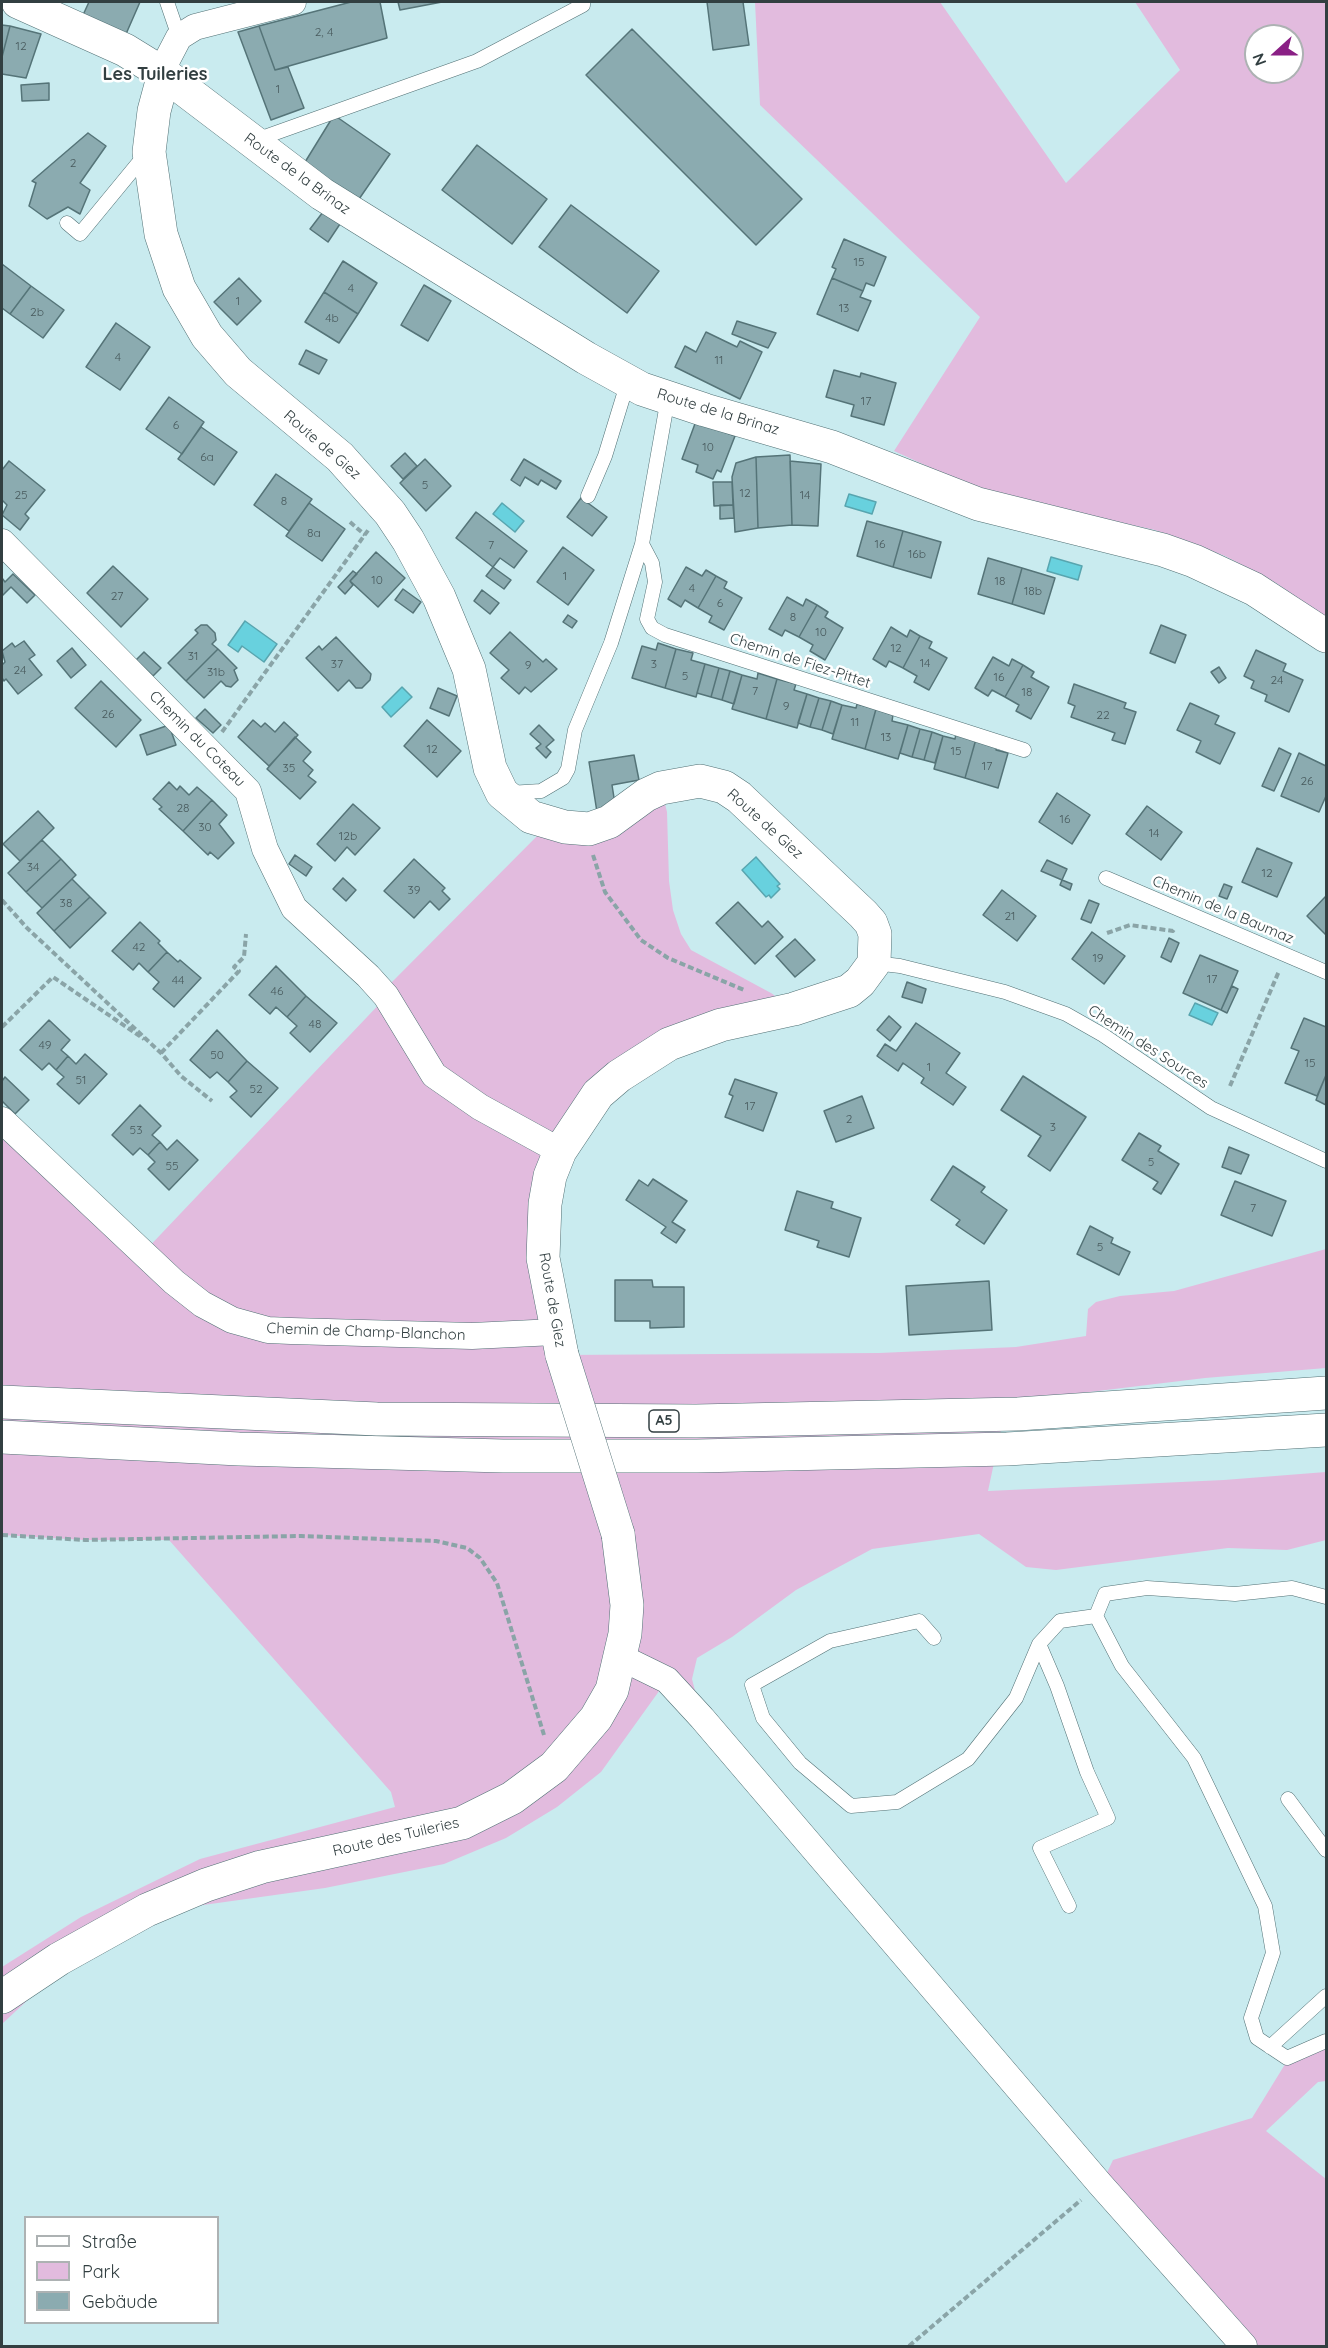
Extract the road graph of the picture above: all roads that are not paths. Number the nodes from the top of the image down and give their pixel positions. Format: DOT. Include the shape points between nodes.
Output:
graph roads {
  1 [pos="18,2"];
  2 [pos="168,2"];
  3 [pos="293,2"];
  4 [pos="583,2"];
  5 [pos="179,37"];
  6 [pos="164,74"];
  7 [pos="252,141"];
  8 [pos="149,152"];
  9 [pos="67,223"];
  10 [pos="628,381"];
  11 [pos="668,398"];
  12 [pos="588,496"];
  13 [pos="2,542"];
  14 [pos="642,544"];
  15 [pos="1326,636"];
  16 [pos="1024,750"];
  17 [pos="502,793"];
  18 [pos="1106,878"];
  19 [pos="874,963"];
  20 [pos="1326,972"];
  21 [pos="2,1120"];
  22 [pos="560,1151"];
  23 [pos="1326,1161"];
  24 [pos="559,1343"];
  25 [pos="1326,1393"];
  26 [pos="2,1402"];
  27 [pos="1326,1430"];
  28 [pos="2,1437"];
  29 [pos="618,1534"];
  30 [pos="1326,1597"];
  31 [pos="1096,1616"];
  32 [pos="934,1638"];
  33 [pos="1039,1644"];
  34 [pos="620,1657"];
  35 [pos="1288,1799"];
  36 [pos="1326,1850"];
  37 [pos="1069,1906"];
  38 [pos="1326,1996"];
  39 [pos="2,1997"];
  40 [pos="1326,2041"];
  41 [pos="1270,2047"];
  42 [pos="1244,2346"];
  1 -- 6 [label="main road, Route de la Brinaz" via="125,50"];
  2 -- 5 [label="lane"];
  3 -- 5 [label="street" via="195,27"];
  4 -- 7 [label="lane" via="477,61"];
  5 -- 6 [label="street"];
  6 -- 7 [label="main road, Route de la Brinaz"];
  6 -- 8 [label="main road, Route de Giez"];
  7 -- 10 [label="main road, Route de la Brinaz" via="363,220"];
  8 -- 9 [label="lane" via="80,234"];
  8 -- 17 [label="main road, Route de Giez" via="156,212 168,257 179,288 207,336 255,389 340,457 364,482 423,563 469,669 492,775"];
  10 -- 11 [label="main road, Route de la Brinaz"];
  10 -- 12 [label="lane"];
  11 -- 14 [label="lane"];
  11 -- 15 [label="main road, Route de la Brinaz" via="832,447 978,504 1194,561 1254,589"];
  13 -- 22 [label="street, Chemin du Coteau" via="248,791 265,849 294,908 386,996 434,1075 480,1107"];
  14 -- 16 [label="lane, Chemin de Fiez-Pittet" via="652,563 655,582 647,619 652,628"];
  14 -- 17 [label="lane" via="611,643 575,730 563,778 541,791"];
  17 -- 19 [label="main road, Route de Giez" via="531,817 589,829 609,822 661,788 700,781 724,787 740,797 871,923 876,946"];
  18 -- 20 [label="lane, Chemin de la Baumaz"];
  19 -- 22 [label="main road, Route de Giez" via="849,992 721,1025 645,1057 598,1094"];
  19 -- 23 [label="lane, Chemin des Sources" via="1012,994 1066,1014 1210,1108"];
  21 -- 24 [label="street, Chemin de Champ-Blanchon" via="174,1282 202,1304 232,1320 291,1332 472,1336"];
  22 -- 24 [label="main road, Route de Giez" via="550,1176 543,1231 543,1258"];
  24 -- 29 [label="main road, Route de Giez, bridge"];
  25 -- 26 [label="main road, A5" via="1018,1414 696,1421 377,1419"];
  27 -- 28 [label="main road" via="1018,1448 697,1456 492,1456"];
  29 -- 34 [label="main road, Route des Tuileries" via="627,1605"];
  30 -- 31 [label="lane" via="1292,1588 1235,1594 1147,1588 1105,1594"];
  31 -- 33 [label="lane" via="1060,1621"];
  31 -- 41 [label="lane" via="1122,1666 1194,1758 1265,1906 1273,1953 1251,2018 1257,2038"];
  32 -- 33 [label="lane" via="919,1621 830,1641 752,1685 763,1718 800,1763 851,1806 897,1802 968,1759 1016,1698"];
  33 -- 37 [label="lane" via="1086,1772 1108,1818 1040,1848"];
  34 -- 39 [label="main road, Route des Tuileries" via="612,1690 596,1718 554,1767 512,1798 462,1823 261,1867 206,1884 147,1910 59,1959"];
  34 -- 42 [label="street" via="667,1680 695,1710 1100,2184"];
  35 -- 36 [label="lane"];
  38 -- 41 [label="lane"];
  40 -- 41 [label="lane" via="1287,2058"];
}
